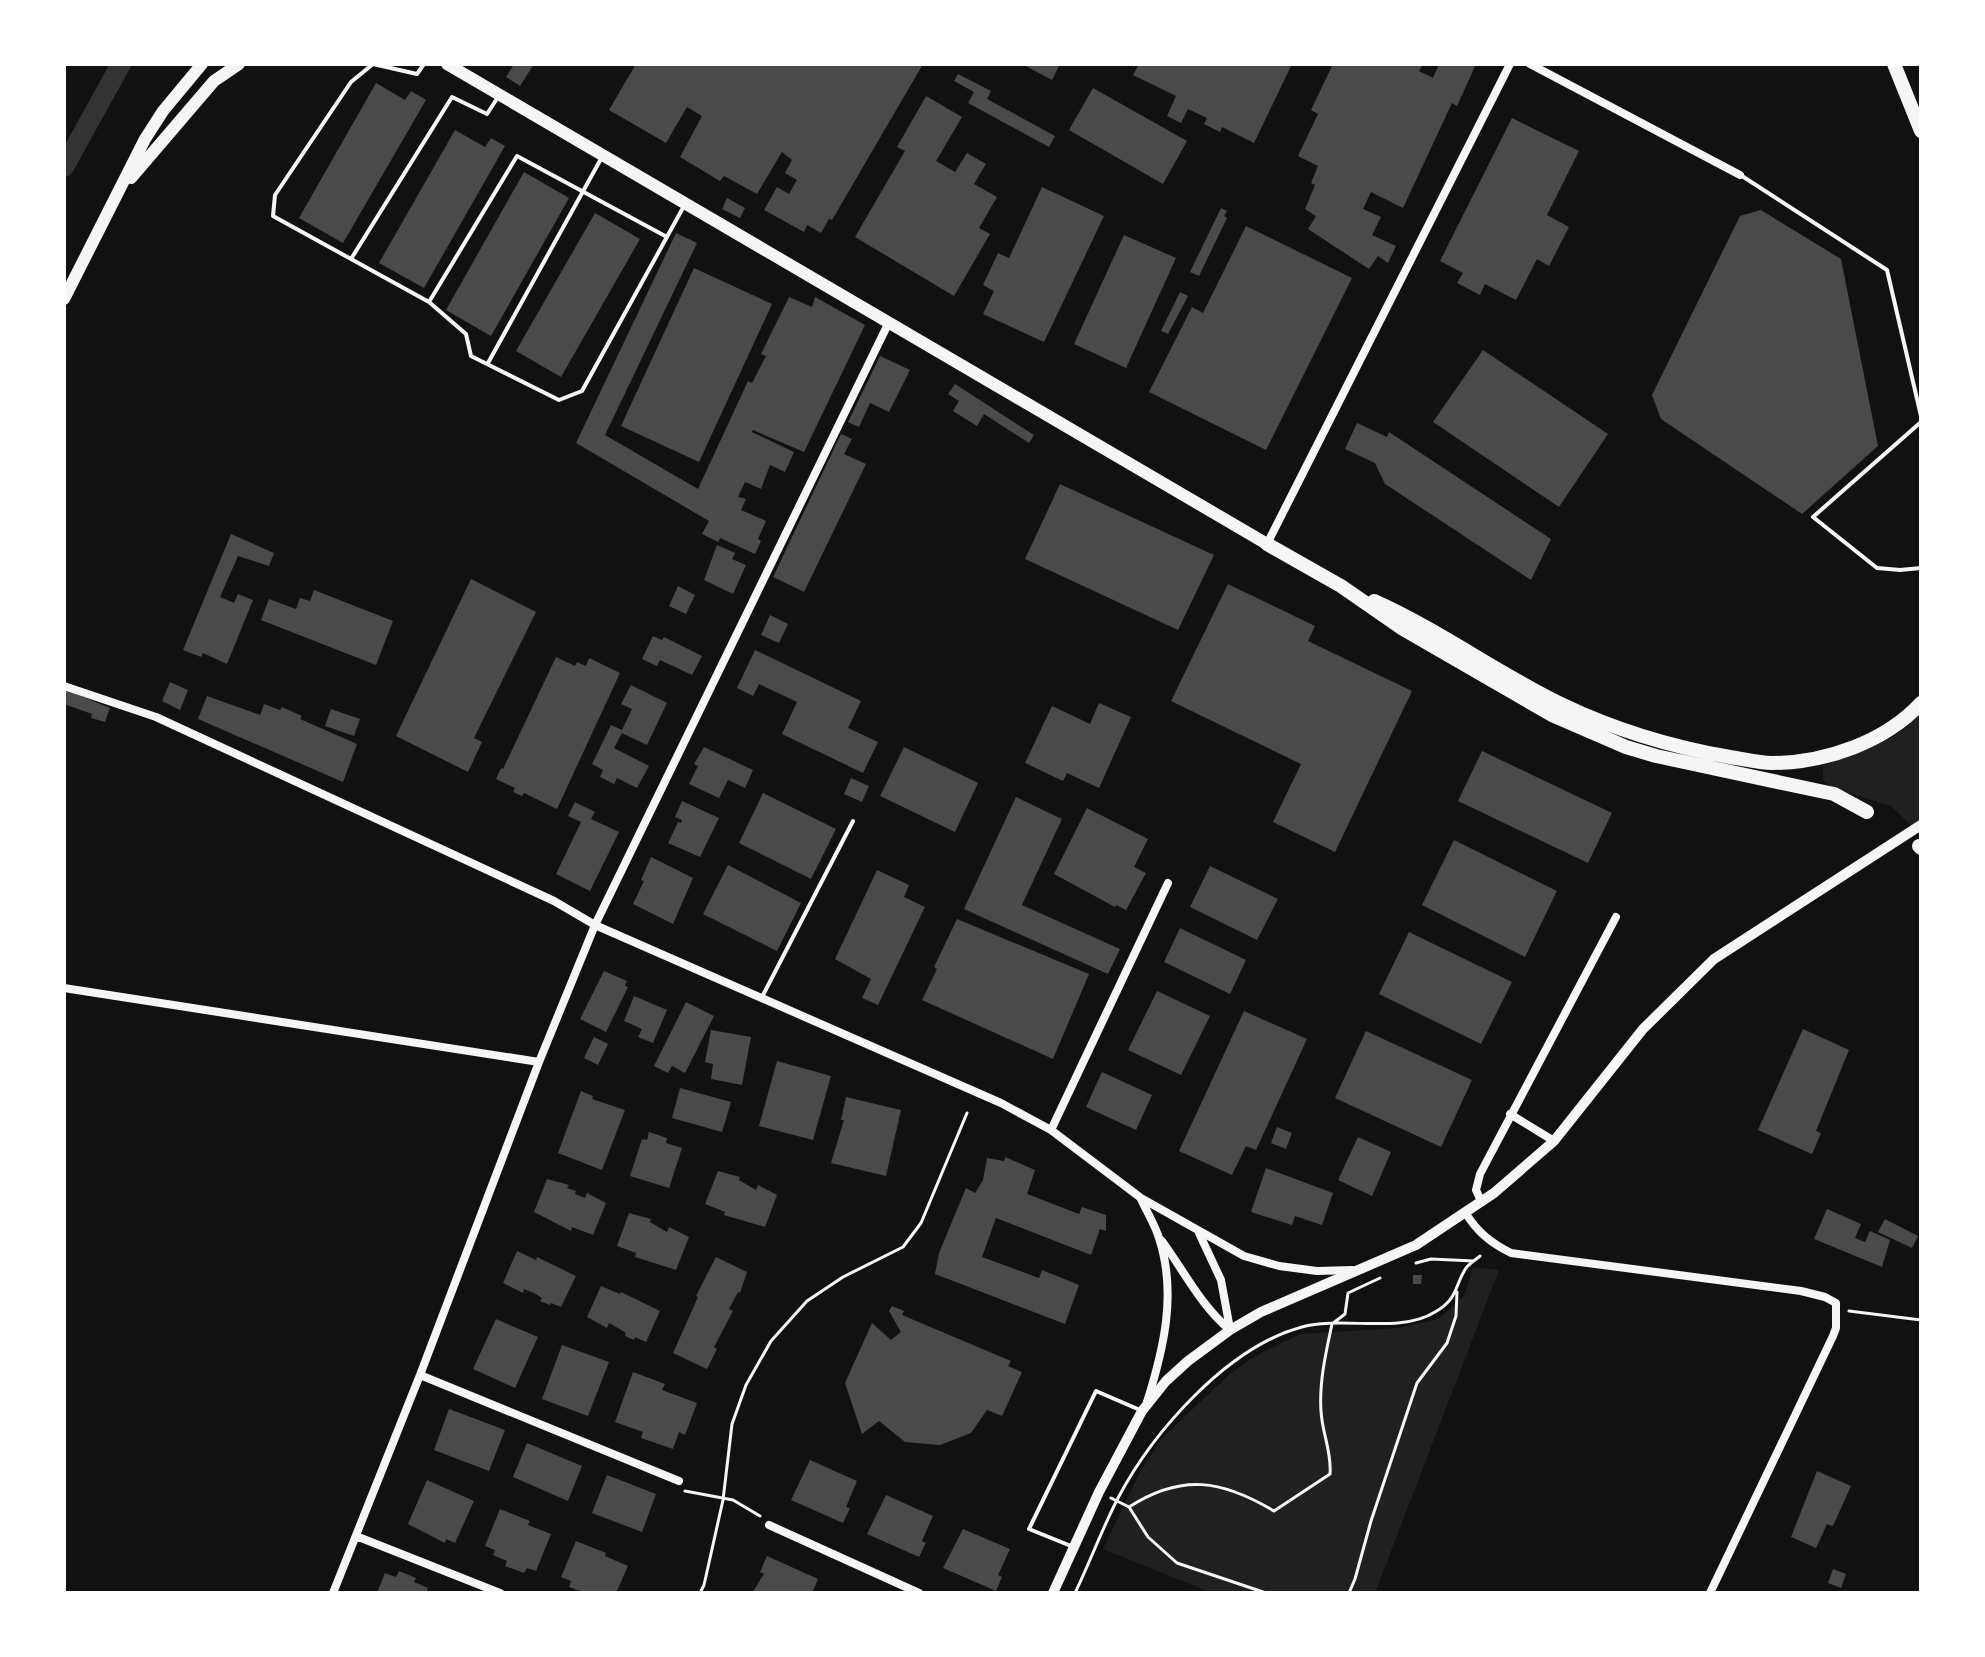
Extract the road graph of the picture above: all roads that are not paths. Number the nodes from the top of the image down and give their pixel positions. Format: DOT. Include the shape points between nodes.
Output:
graph roads {
  1 [pos="202,64"];
  2 [pos="239,64"];
  3 [pos="373,64"];
  4 [pos="424,64"];
  5 [pos="447,64"];
  6 [pos="1510,64"];
  7 [pos="1530,64"];
  8 [pos="1894,64"];
  9 [pos="499,95"];
  10 [pos="1921,131"];
  11 [pos="603,155"];
  12 [pos="1740,175"];
  13 [pos="123,186"];
  14 [pos="583,191"];
  15 [pos="686,204"];
  16 [pos="667,237"];
  17 [pos="351,259"];
  18 [pos="64,299"];
  19 [pos="429,302"];
  20 [pos="889,322"];
  21 [pos="487,364"];
  22 [pos="1921,419"];
  23 [pos="1267,544"];
  24 [pos="1921,568"];
  25 [pos="1341,586"];
  26 [pos="64,686"];
  27 [pos="1921,703"];
  28 [pos="1867,812"];
  29 [pos="853,821"];
  30 [pos="1921,825"];
  31 [pos="1168,883"];
  32 [pos="1616,917"];
  33 [pos="595,925"];
  34 [pos="64,988"];
  35 [pos="762,997"];
  36 [pos="539,1062"];
  37 [pos="1510,1114"];
  38 [pos="1051,1130"];
  39 [pos="1554,1141"];
  40 [pos="1141,1198"];
  41 [pos="1481,1201"];
  42 [pos="1465,1212"];
  43 [pos="1199,1233"];
  44 [pos="1159,1237"];
  45 [pos="1361,1270"];
  46 [pos="1230,1330"];
  47 [pos="420,1375"];
  48 [pos="1144,1408"];
  49 [pos="679,1481"];
  50 [pos="769,1525"];
  51 [pos="356,1536"];
  52 [pos="1073,1547"];
  53 [pos="333,1593"];
  54 [pos="500,1593"];
  55 [pos="919,1593"];
  56 [pos="1053,1593"];
  57 [pos="1710,1593"];
  1 -- 13 [label="main road" via="163,111"];
  2 -- 13 [label="main road" via="214,81"];
  3 -- 4 [label="lane" via="417,74"];
  3 -- 17 [label="lane" via="351,82 275,195 273,216"];
  5 -- 9 [label="main road"];
  6 -- 23 [label="street"];
  7 -- 12 [label="street"];
  8 -- 10 [label="highway"];
  9 -- 11 [label="main road"];
  9 -- 17 [label="lane" via="487,114 452,97"];
  11 -- 14 [label="lane"];
  11 -- 15 [label="main road"];
  12 -- 22 [label="lane" via="1887,270"];
  13 -- 18 [label="main road"];
  14 -- 16 [label="lane"];
  14 -- 19 [label="lane" via="517,156"];
  14 -- 21 [label="lane"];
  15 -- 16 [label="lane"];
  15 -- 20 [label="main road"];
  16 -- 21 [label="lane" via="582,391 559,400"];
  17 -- 19 [label="lane"];
  19 -- 21 [label="lane" via="466,334 471,356"];
  20 -- 23 [label="main road"];
  20 -- 33 [label="street"];
  22 -- 24 [label="lane" via="1813,517 1877,568"];
  23 -- 25 [label="highway"];
  25 -- 27 [label="highway" via="1407,616 1561,704 1689,750 1770,763 1810,760 1881,735"];
  25 -- 28 [label="highway" via="1403,629 1577,726 1656,756 1834,794"];
  26 -- 33 [label="street" via="156,717 554,901"];
  29 -- 35 [label="lane"];
  30 -- 39 [label="street" via="1714,959 1643,1029"];
  31 -- 38 [label="street"];
  32 -- 37 [label="street"];
  33 -- 35 [label="street"];
  33 -- 36 [label="street"];
  34 -- 36 [label="street"];
  35 -- 38 [label="street"];
  36 -- 47 [label="street"];
  37 -- 39 [label="street"];
  37 -- 41 [label="street" via="1480,1174 1476,1190"];
  38 -- 40 [label="street"];
  39 -- 41 [label="street"];
  40 -- 43 [label="street"];
  40 -- 44 [label="street"];
  41 -- 42 [label="street"];
  42 -- 45 [label="street" via="1416,1245"];
  42 -- 57 [label="street" via="1493,1245 1511,1253 1801,1291 1836,1303 1833,1336"];
  43 -- 45 [label="street" via="1244,1256 1279,1266"];
  43 -- 46 [label="street" via="1221,1280"];
  44 -- 46 [label="street" via="1198,1295"];
  44 -- 48 [label="street" via="1168,1306"];
  45 -- 46 [label="street"];
  46 -- 48 [label="street" via="1166,1381"];
  47 -- 49 [label="street"];
  47 -- 51 [label="street"];
  48 -- 52 [label="street"];
  48 -- 52 [label="lane" via="1096,1391 1029,1529"];
  50 -- 55 [label="street"];
  51 -- 53 [label="street"];
  51 -- 54 [label="street"];
  52 -- 56 [label="street"];
}
